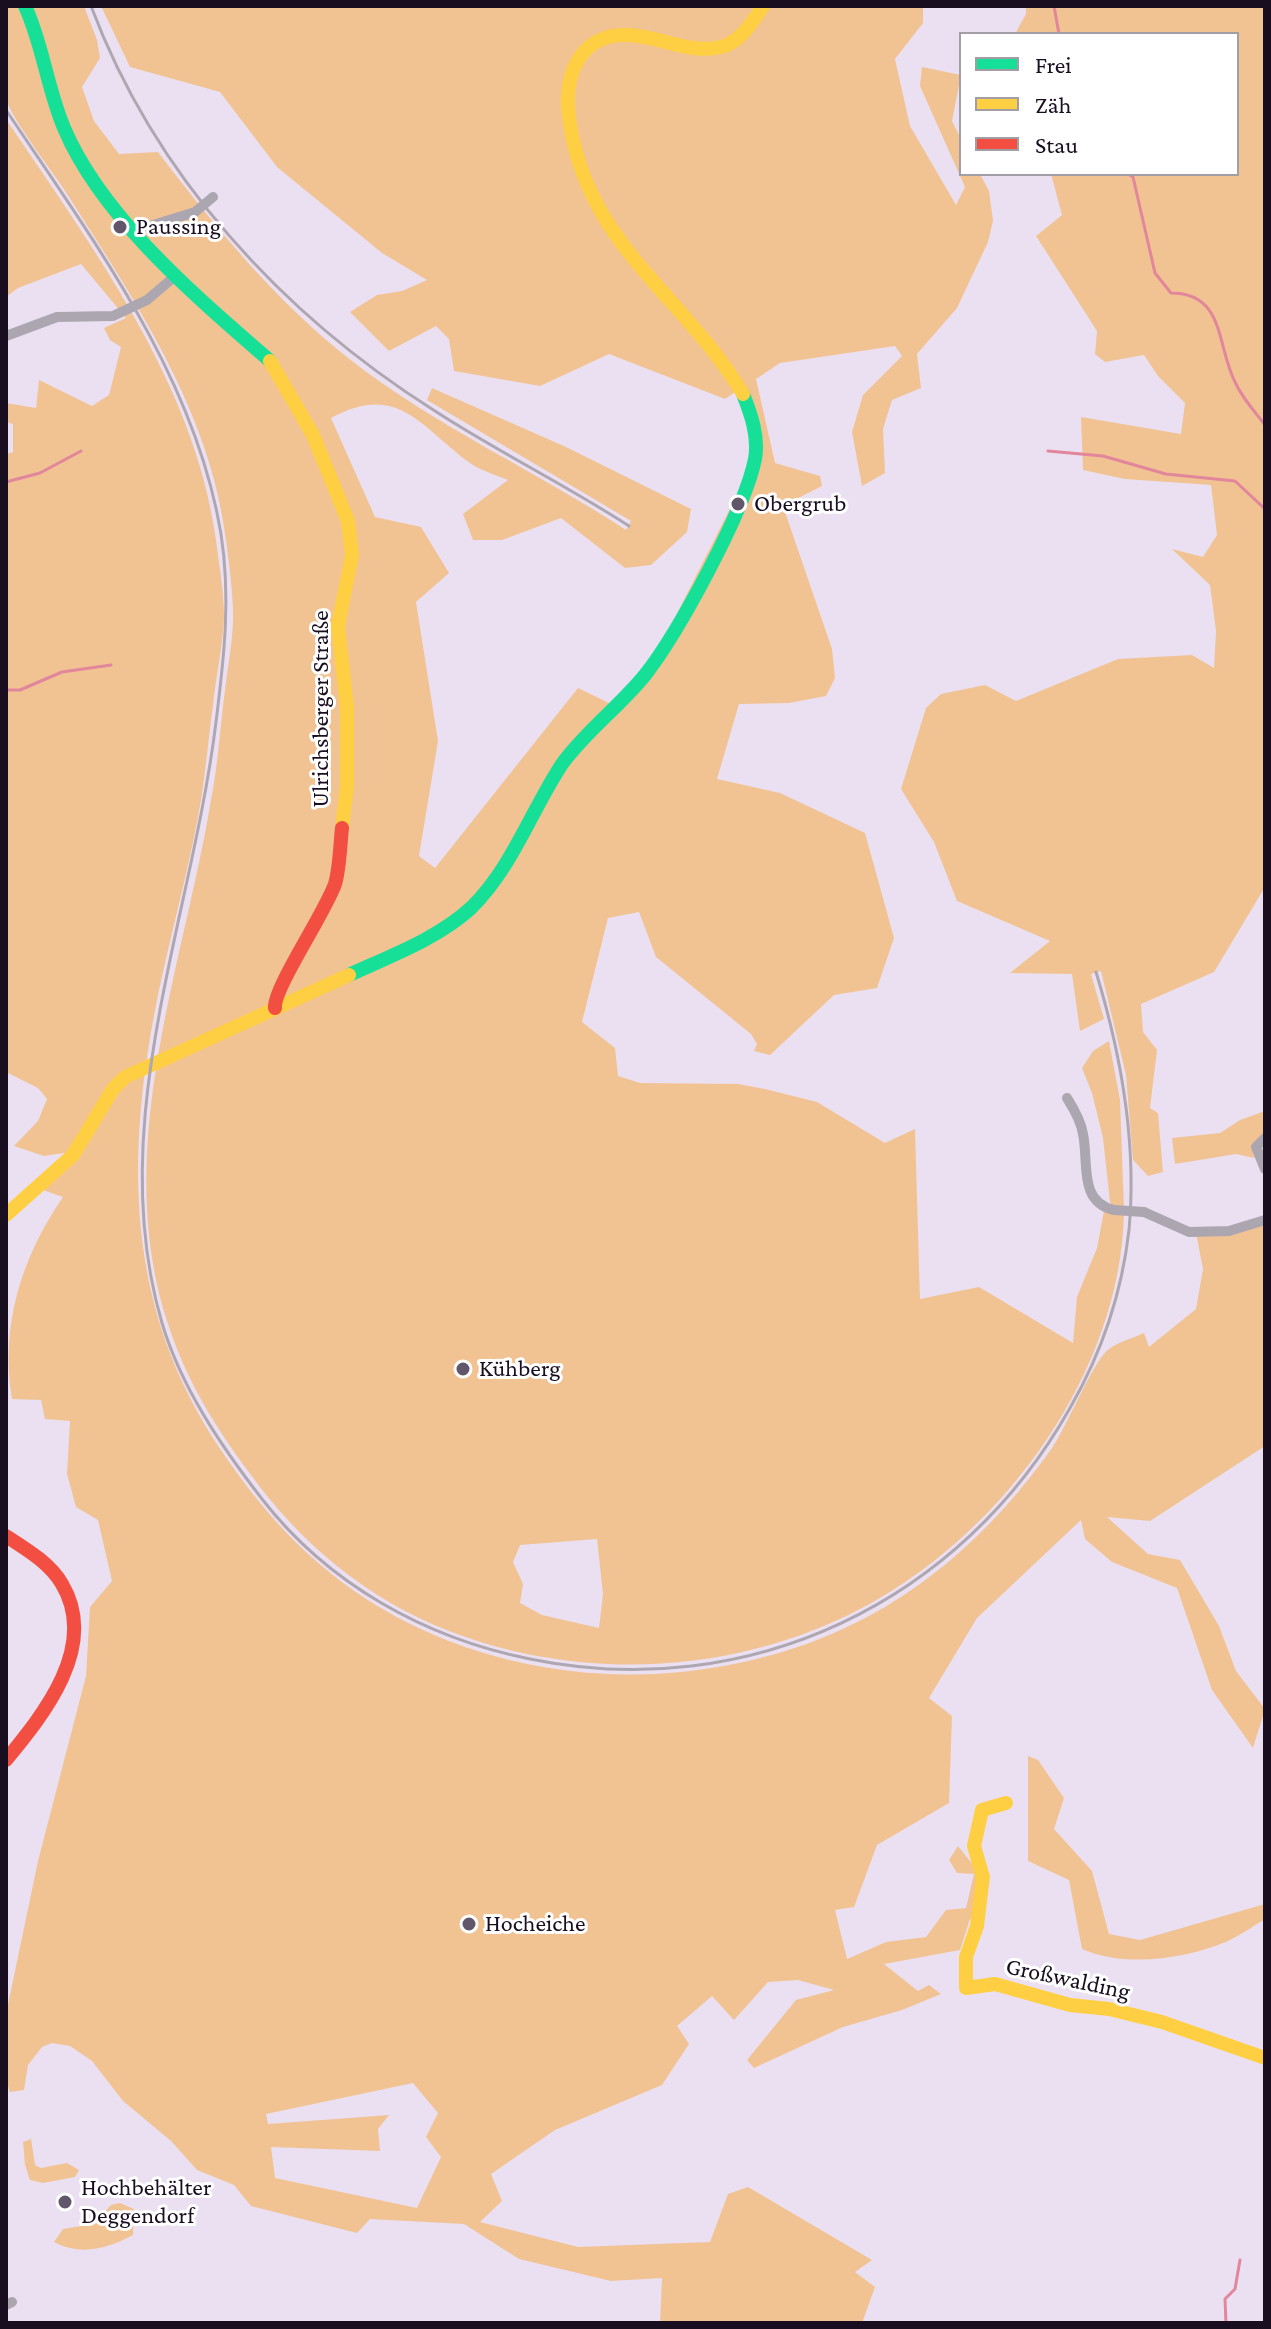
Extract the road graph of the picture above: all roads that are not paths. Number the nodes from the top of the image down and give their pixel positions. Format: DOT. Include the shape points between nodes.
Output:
graph roads {
  1 [pos="25,6"];
  2 [pos="763,6"];
  3 [pos="213,197"];
  4 [pos="134,231"];
  5 [pos="174,277"];
  6 [pos="6,336"];
  7 [pos="275,1008"];
  8 [pos="1067,1098"];
  9 [pos="1265,1138"];
  10 [pos="1265,1169"];
  11 [pos="6,1215"];
  12 [pos="1265,1220"];
  13 [pos="6,1536"];
  14 [pos="6,1760"];
  15 [pos="1006,1803"];
  16 [pos="1265,2058"];
  1 -- 4 [label="street, Ulrichsberger Straße" via="65,131 100,189"];
  2 -- 7 [label="street" via="745,37 718,48 695,49 636,34 597,40 571,69 566,91 583,175 616,239 738,380 754,425 756,457 738,504 663,649 554,775 479,900 429,937"];
  3 -- 4 [label="street" via="195,212"];
  4 -- 5 [label="street, Ulrichsberger Straße"];
  5 -- 6 [label="street" via="147,300 113,316 57,317"];
  5 -- 7 [label="street, Ulrichsberger Straße" via="275,366 313,435 348,521 352,555 338,626 347,707 347,786 335,883 274,997"];
  7 -- 11 [label="street" via="125,1077 73,1155"];
  8 -- 12 [label="street, bridge" via="1082,1126 1090,1192 1100,1205 1144,1212 1189,1232 1229,1231"];
  9 -- 10 [label="street" via="1256,1147"];
  13 -- 14 [label="street" via="61,1582 75,1620 72,1650 57,1687"];
  15 -- 16 [label="street, Großwalding" via="982,1810 974,1846 983,1877 977,1926 966,1957 966,1988 995,1984 1070,2005 1109,2009"];
}
